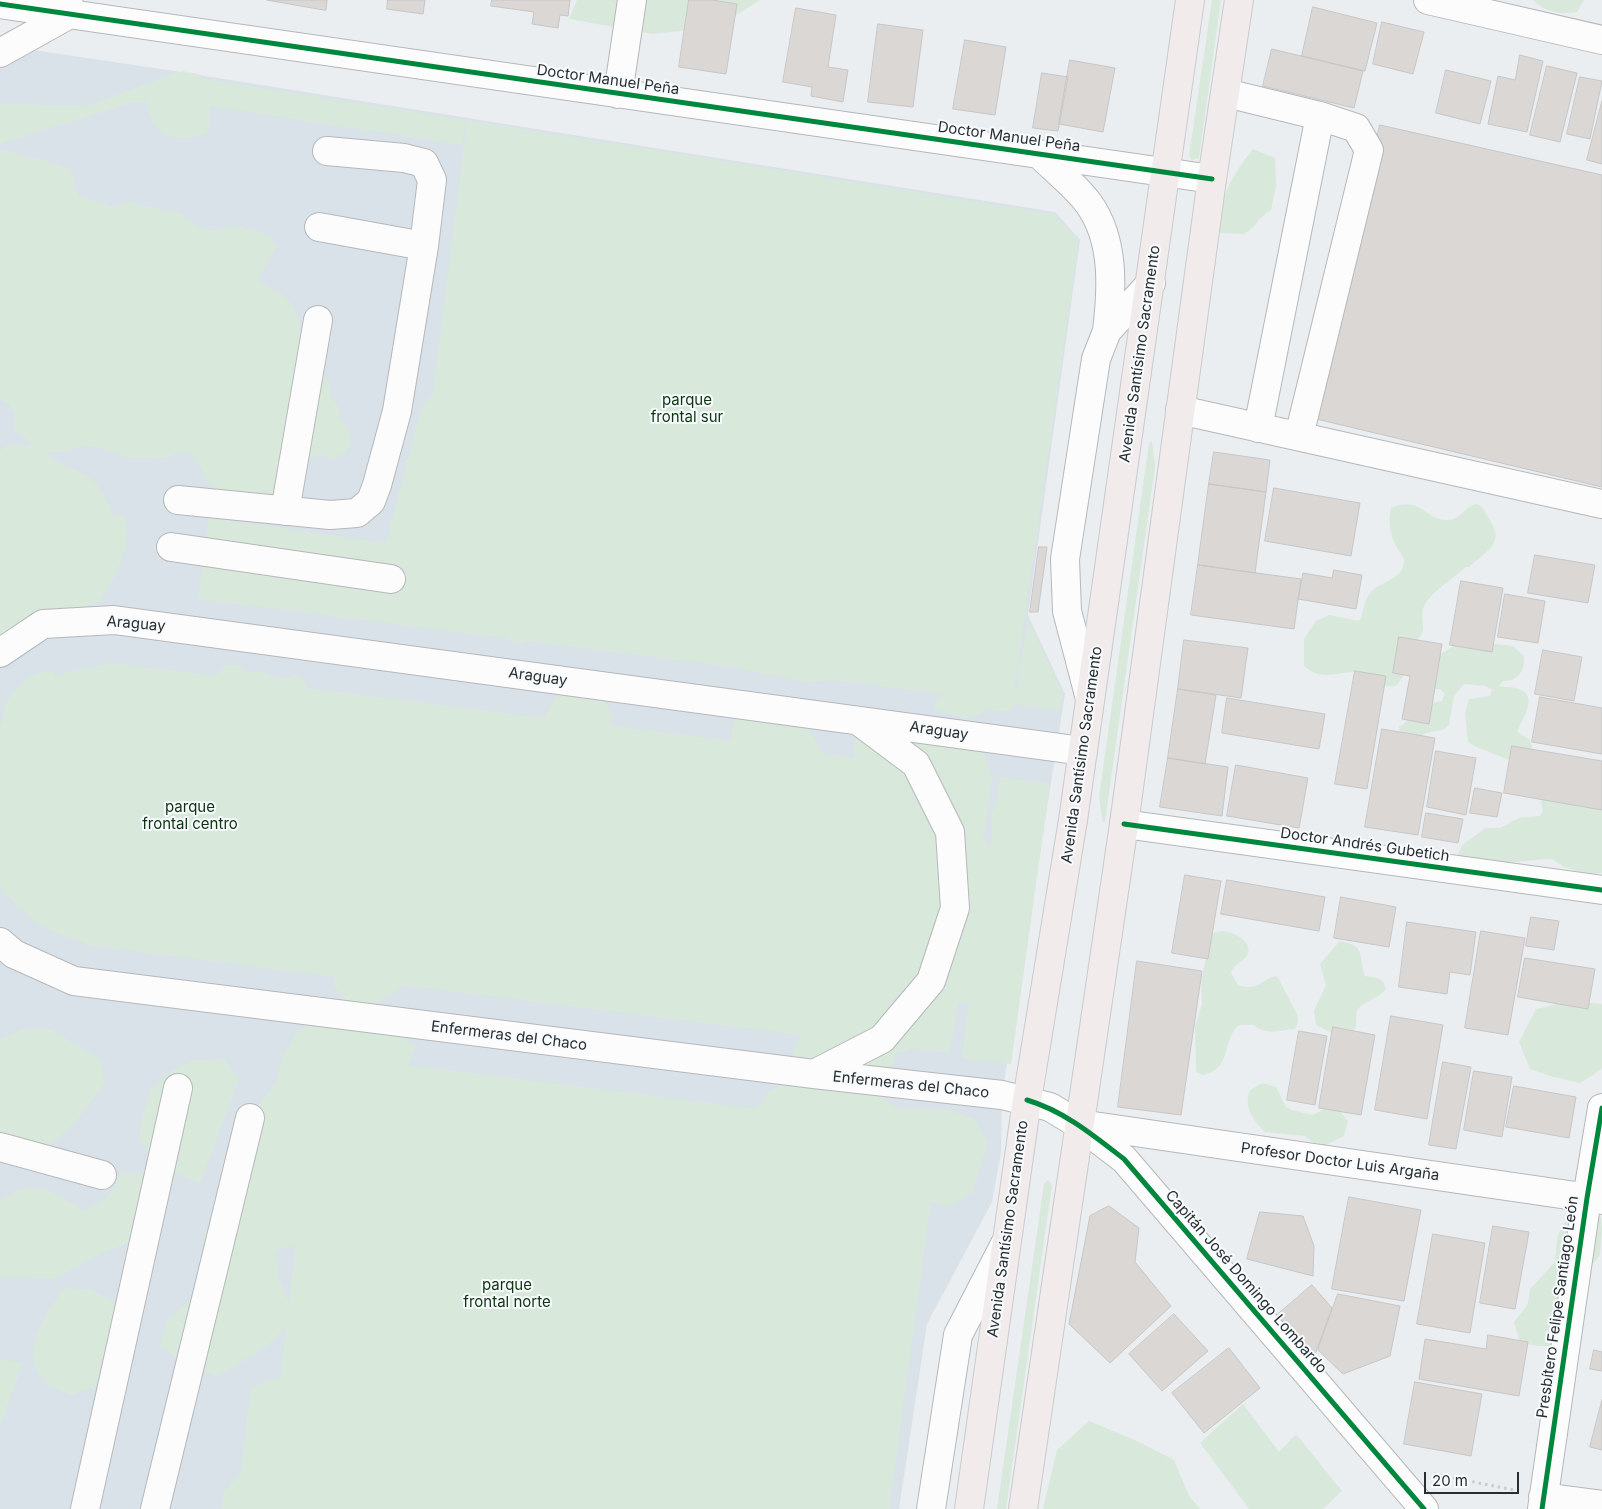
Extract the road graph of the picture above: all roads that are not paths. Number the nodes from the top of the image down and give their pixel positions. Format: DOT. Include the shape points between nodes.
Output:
graph roads {
  1 [pos="632,0"];
  2 [pos="1190,0"];
  3 [pos="1239,0"];
  4 [pos="1428,0"];
  5 [pos="0,4"];
  6 [pos="71,7"];
  7 [pos="1602,40"];
  8 [pos="0,53"];
  9 [pos="1226,93"];
  10 [pos="618,94"];
  11 [pos="1320,116"];
  12 [pos="327,150"];
  13 [pos="1039,154"];
  14 [pos="1167,173"];
  15 [pos="1212,179"];
  16 [pos="319,228"];
  17 [pos="424,246"];
  18 [pos="1151,282"];
  19 [pos="318,320"];
  20 [pos="1106,332"];
  21 [pos="1180,410"];
  22 [pos="1258,428"];
  23 [pos="1299,436"];
  24 [pos="178,500"];
  25 [pos="1602,504"];
  26 [pos="285,512"];
  27 [pos="171,547"];
  28 [pos="391,579"];
  29 [pos="0,653"];
  30 [pos="1090,699"];
  31 [pos="858,720"];
  32 [pos="1083,751"];
  33 [pos="1124,824"];
  34 [pos="1602,890"];
  35 [pos="0,942"];
  36 [pos="814,1074"];
  37 [pos="178,1088"];
  38 [pos="1038,1103"];
  39 [pos="1602,1108"];
  40 [pos="250,1118"];
  41 [pos="1078,1124"];
  42 [pos="0,1147"];
  43 [pos="102,1175"];
  44 [pos="1594,1199"];
  45 [pos="1007,1240"];
  46 [pos="1543,1503"];
  47 [pos="1602,1505"];
  48 [pos="84,1509"];
  49 [pos="155,1509"];
  50 [pos="931,1509"];
  51 [pos="969,1509"];
  52 [pos="1023,1509"];
  53 [pos="1424,1509"];
  1 -- 10 [label="street"];
  2 -- 14 [label="main road, Avenida Santísimo Sacramento"];
  3 -- 9 [label="main road"];
  4 -- 7 [label="street"];
  5 -- 6 [label="street, Doctor Manuel Peña"];
  6 -- 8 [label="street"];
  6 -- 10 [label="street, Doctor Manuel Peña"];
  9 -- 11 [label="street"];
  9 -- 15 [label="main road"];
  10 -- 13 [label="street, Doctor Manuel Peña"];
  11 -- 22 [label="street"];
  11 -- 23 [label="street" via="1356,128 1369,150"];
  12 -- 17 [label="street" via="424,162 432,180"];
  13 -- 14 [label="street, Doctor Manuel Peña"];
  13 -- 20 [label="street" via="1088,204 1100,224 1109,256 1112,295"];
  14 -- 15 [label="street, Doctor Manuel Peña"];
  14 -- 18 [label="main road, Avenida Santísimo Sacramento"];
  15 -- 21 [label="main road"];
  16 -- 17 [label="street"];
  17 -- 26 [label="street" via="397,411 371,502 357,513 330,516"];
  18 -- 20 [label="street"];
  18 -- 30 [label="main road, Avenida Santísimo Sacramento"];
  19 -- 26 [label="street"];
  20 -- 30 [label="street" via="1096,359 1065,559 1067,611"];
  21 -- 22 [label="street"];
  21 -- 33 [label="main road"];
  22 -- 23 [label="street"];
  23 -- 25 [label="street"];
  24 -- 26 [label="street"];
  27 -- 28 [label="street"];
  29 -- 31 [label="street, Araguay" via="43,624 114,620"];
  30 -- 32 [label="main road, Avenida Santísimo Sacramento"];
  31 -- 32 [label="street, Araguay"];
  31 -- 36 [label="street" via="916,764 950,832 955,908 931,981 888,1032 882,1039"];
  32 -- 38 [label="main road, Avenida Santísimo Sacramento"];
  33 -- 34 [label="street, Doctor Andrés Gubetich"];
  33 -- 41 [label="main road"];
  35 -- 36 [label="street, Enfermeras del Chaco" via="14,954 74,981"];
  36 -- 38 [label="street, Enfermeras del Chaco" via="1002,1095"];
  37 -- 48 [label="street"];
  38 -- 41 [label="street, Capitán José Domingo Lombardo"];
  38 -- 45 [label="main road, Avenida Santísimo Sacramento"];
  39 -- 44 [label="street, Presbítero Felipe Santiago León"];
  40 -- 49 [label="street"];
  41 -- 44 [label="street, Profesor Doctor Luis Argaña"];
  41 -- 52 [label="main road"];
  41 -- 53 [label="street, Capitán José Domingo Lombardo" via="1124,1159"];
  42 -- 43 [label="street"];
  44 -- 46 [label="street, Presbítero Felipe Santiago León"];
  45 -- 50 [label="street" via="958,1335"];
  45 -- 51 [label="main road, Avenida Santísimo Sacramento"];
  46 -- 47 [label="street"];
}
